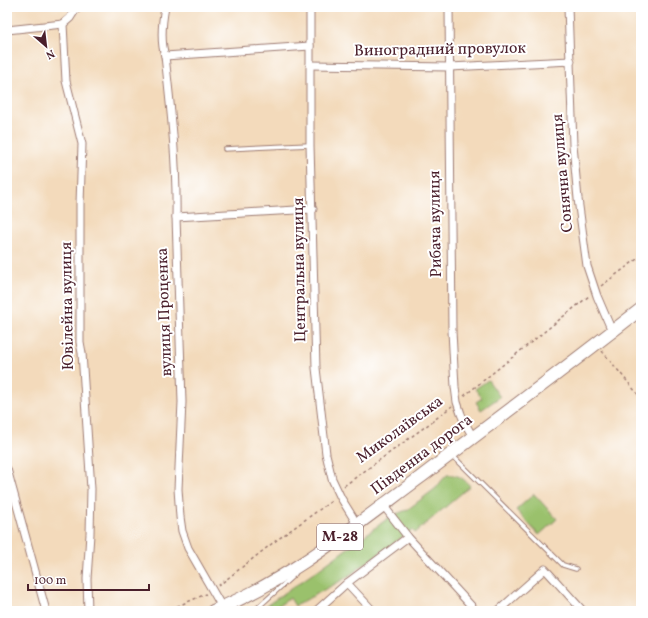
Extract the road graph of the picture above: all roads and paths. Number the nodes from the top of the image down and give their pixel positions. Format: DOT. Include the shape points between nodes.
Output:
graph roads {
  1 [pos="77,7"];
  2 [pos="165,7"];
  3 [pos="310,7"];
  4 [pos="449,7"];
  5 [pos="568,7"];
  6 [pos="63,24"];
  7 [pos="7,30"];
  8 [pos="310,46"];
  9 [pos="165,56"];
  10 [pos="570,61"];
  11 [pos="310,65"];
  12 [pos="450,67"];
  13 [pos="310,144"];
  14 [pos="225,149"];
  15 [pos="313,209"];
  16 [pos="176,217"];
  17 [pos="641,256"];
  18 [pos="595,291"];
  19 [pos="641,309"];
  20 [pos="612,332"];
  21 [pos="596,344"];
  22 [pos="641,398"];
  23 [pos="457,402"];
  24 [pos="474,437"];
  25 [pos="451,454"];
  26 [pos="7,469"];
  27 [pos="9,488"];
  28 [pos="338,494"];
  29 [pos="383,505"];
  30 [pos="357,524"];
  31 [pos="408,537"];
  32 [pos="313,557"];
  33 [pos="576,569"];
  34 [pos="347,582"];
  35 [pos="212,591"];
  36 [pos="218,609"];
  37 [pos="46,611"];
  38 [pos="88,611"];
  39 [pos="166,611"];
  40 [pos="254,611"];
  41 [pos="316,611"];
  42 [pos="373,611"];
  43 [pos="476,611"];
  44 [pos="498,611"];
  45 [pos="583,611"];
  1 -- 6 [label="street"];
  2 -- 9 [label="street, вулиця Проценка" via="162,47"];
  3 -- 8 [label="street, Центральна вулиця"];
  4 -- 12 [label="street, Рибача вулиця"];
  5 -- 10 [label="street, Сонячна вулиця"];
  6 -- 7 [label="street"];
  6 -- 38 [label="street, Ювілейна вулиця" via="66,81 82,144 80,342 91,489"];
  8 -- 9 [label="street"];
  8 -- 11 [label="street, Центральна вулиця"];
  9 -- 16 [label="street, вулиця Проценка" via="175,152"];
  10 -- 12 [label="street, Виноградний провулок"];
  10 -- 18 [label="street, Сонячна вулиця" via="578,199 587,266"];
  11 -- 12 [label="street, Виноградний провулок"];
  11 -- 13 [label="street, Центральна вулиця"];
  12 -- 23 [label="street, Рибача вулиця" via="452,331"];
  13 -- 14 [label="lane"];
  13 -- 15 [label="street, Центральна вулиця"];
  15 -- 16 [label="street"];
  15 -- 28 [label="street, Центральна вулиця" via="316,368 326,454"];
  16 -- 35 [label="street, вулиця Проценка" via="182,402 178,489 180,517 188,548"];
  17 -- 18 [label="path, Миколаївська"];
  18 -- 20 [label="street, Сонячна вулиця"];
  18 -- 23 [label="path, Миколаївська"];
  19 -- 20 [label="highway, Південна дорога / М-28"];
  20 -- 21 [label="highway, Південна дорога / М-28"];
  21 -- 22 [label="path"];
  21 -- 24 [label="highway, Південна дорога / М-28"];
  23 -- 24 [label="street, Рибача вулиця"];
  23 -- 28 [label="path, Миколаївська" via="345,483"];
  24 -- 25 [label="highway, Південна дорога / М-28"];
  25 -- 29 [label="highway, Південна дорога / М-28"];
  25 -- 33 [label="lane" via="563,565"];
  26 -- 27 [label="street"];
  27 -- 37 [label="street"];
  28 -- 30 [label="street, Центральна вулиця"];
  28 -- 35 [label="path, Миколаївська" via="330,503"];
  29 -- 30 [label="highway, Південна дорога / М-28"];
  29 -- 31 [label="street"];
  30 -- 32 [label="highway, Південна дорога / М-28"];
  31 -- 34 [label="street"];
  31 -- 43 [label="street"];
  32 -- 36 [label="highway, Південна дорога / М-28" via="277,580"];
  32 -- 40 [label="lane"];
  34 -- 41 [label="street"];
  34 -- 42 [label="street"];
  35 -- 36 [label="street, вулиця Проценка"];
  35 -- 39 [label="path, Миколаївська"];
  44 -- 45 [label="street" via="545,569"];
}
